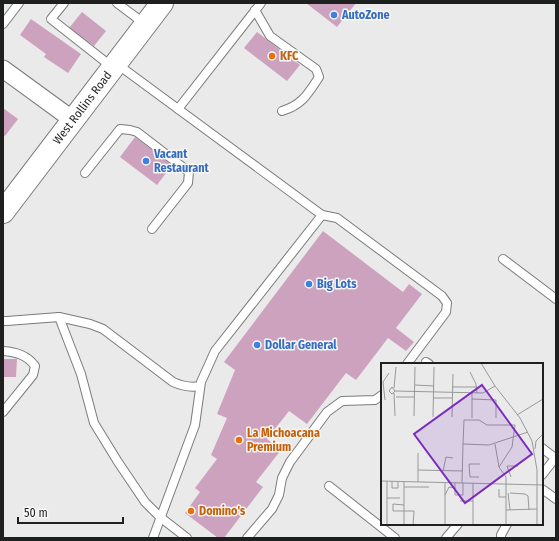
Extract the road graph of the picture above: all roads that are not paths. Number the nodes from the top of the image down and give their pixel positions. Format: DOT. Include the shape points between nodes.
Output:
graph roads {
  1 [pos="19,3"];
  2 [pos="64,3"];
  3 [pos="162,3"];
  4 [pos="121,4"];
  5 [pos="258,6"];
  6 [pos="3,24"];
  7 [pos="146,25"];
  8 [pos="115,66"];
  9 [pos="3,69"];
  10 [pos="178,109"];
  11 [pos="282,111"];
  12 [pos="73,120"];
  13 [pos="85,173"];
  14 [pos="3,212"];
  15 [pos="322,215"];
  16 [pos="152,229"];
  17 [pos="503,259"];
  18 [pos="556,299"];
  19 [pos="59,316"];
  20 [pos="3,321"];
  21 [pos="3,351"];
  22 [pos="409,363"];
  23 [pos="200,386"];
  24 [pos="381,396"];
  25 [pos="3,412"];
  26 [pos="543,449"];
  27 [pos="556,458"];
  28 [pos="543,474"];
  29 [pos="329,486"];
  30 [pos="543,490"];
  31 [pos="556,499"];
  32 [pos="160,517"];
  33 [pos="457,525"];
  34 [pos="506,525"];
  35 [pos="153,538"];
  36 [pos="187,538"];
  37 [pos="248,538"];
  38 [pos="395,538"];
  39 [pos="446,538"];
  40 [pos="501,538"];
  1 -- 6 [label="lane"];
  2 -- 8 [label="lane" via="51,19"];
  3 -- 7 [label="main road, West Rollins Road"];
  4 -- 7 [label="lane"];
  5 -- 10 [label="lane"];
  5 -- 11 [label="lane" via="270,36 316,70 319,77 305,98 293,108"];
  7 -- 8 [label="main road, West Rollins Road"];
  8 -- 10 [label="lane"];
  8 -- 12 [label="main road, West Rollins Road"];
  9 -- 12 [label="street"];
  10 -- 15 [label="lane"];
  12 -- 14 [label="main road, West Rollins Road"];
  13 -- 16 [label="lane" via="120,129 138,132 189,172 188,183"];
  15 -- 22 [label="lane" via="336,218 442,296 447,303 446,312"];
  15 -- 23 [label="lane" via="215,351"];
  17 -- 18 [label="lane"];
  19 -- 20 [label="lane"];
  19 -- 23 [label="lane" via="103,329 173,382 184,386"];
  19 -- 32 [label="lane" via="81,374 94,423 146,502"];
  21 -- 25 [label="lane" via="23,355 35,366 33,375"];
  23 -- 32 [label="lane" via="195,424"];
  24 -- 37 [label="lane" via="375,400 342,401 327,412 290,462 272,509"];
  26 -- 27 [label="lane"];
  27 -- 28 [label="lane"];
  29 -- 38 [label="lane"];
  30 -- 31 [label="lane"];
  32 -- 35 [label="lane"];
  32 -- 36 [label="lane"];
  33 -- 39 [label="lane"];
  34 -- 40 [label="lane"];
}
